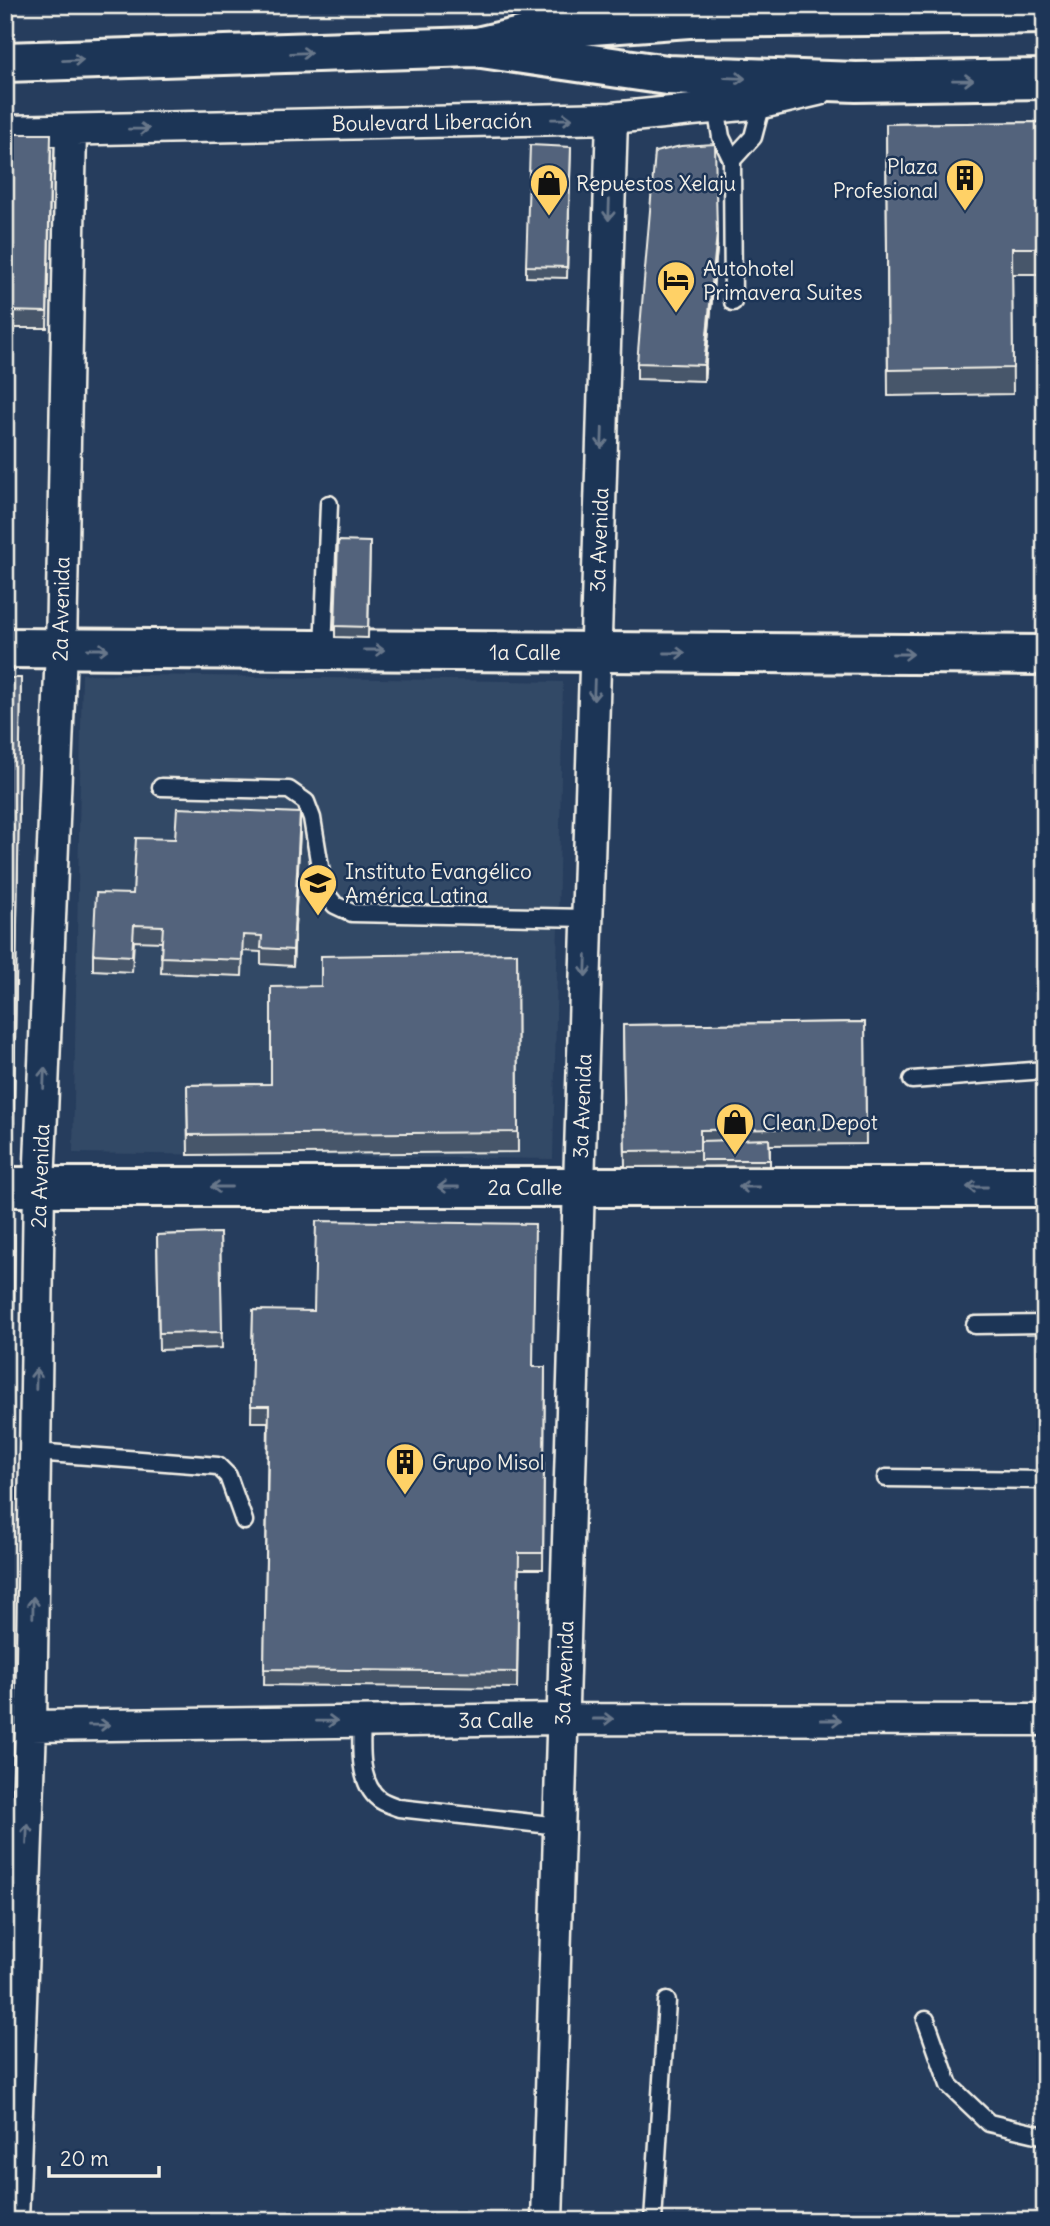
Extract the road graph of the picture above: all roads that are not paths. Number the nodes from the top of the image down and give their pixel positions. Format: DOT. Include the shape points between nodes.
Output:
graph roads {
  1 [pos="1045,14"];
  2 [pos="475,47"];
  3 [pos="5,62"];
  4 [pos="1045,79"];
  5 [pos="856,82"];
  6 [pos="762,103"];
  7 [pos="716,107"];
  8 [pos="612,118"];
  9 [pos="71,130"];
  10 [pos="5,131"];
  11 [pos="732,160"];
  12 [pos="733,302"];
  13 [pos="329,504"];
  14 [pos="5,648"];
  15 [pos="61,649"];
  16 [pos="323,650"];
  17 [pos="595,652"];
  18 [pos="1045,656"];
  19 [pos="161,787"];
  20 [pos="587,918"];
  21 [pos="1045,1070"];
  22 [pos="912,1080"];
  23 [pos="22,1186"];
  24 [pos="579,1187"];
  25 [pos="1045,1187"];
  26 [pos="1045,1324"];
  27 [pos="975,1325"];
  28 [pos="35,1452"];
  29 [pos="886,1478"];
  30 [pos="1045,1480"];
  31 [pos="244,1521"];
  32 [pos="562,1719"];
  33 [pos="1045,1720"];
  34 [pos="362,1721"];
  35 [pos="31,1726"];
  36 [pos="559,1826"];
  37 [pos="667,2001"];
  38 [pos="13,2018"];
  39 [pos="926,2020"];
  40 [pos="1045,2136"];
  41 [pos="13,2221"];
  42 [pos="547,2221"];
  43 [pos="653,2221"];
  1 -- 2 [label="main road" via="676,19 564,27"];
  3 -- 2 [label="main road, Boulevard Liberación, one-way"];
  2 -- 5 [label="main road, Boulevard Liberación, one-way" via="667,75"];
  5 -- 4 [label="main road, Boulevard Liberación, one-way"];
  5 -- 6 [label="street, Boulevard Liberación"];
  6 -- 7 [label="street, Boulevard Liberación"];
  6 -- 11 [label="lane" via="753,137"];
  7 -- 8 [label="street, Boulevard Liberación"];
  7 -- 11 [label="lane" via="721,137"];
  9 -- 8 [label="street, Boulevard Liberación, one-way"];
  8 -- 17 [label="street, 3a Avenida, one-way"];
  9 -- 10 [label="street, Boulevard Liberación"];
  9 -- 15 [label="street, 2a Avenida"];
  11 -- 12 [label="lane"];
  13 -- 16 [label="lane"];
  14 -- 15 [label="main road, 1a Calle"];
  15 -- 16 [label="main road, 1a Calle, one-way"];
  23 -- 15 [label="street, 2a Avenida, one-way"];
  16 -- 17 [label="main road, 1a Calle, one-way"];
  17 -- 18 [label="main road, 1a Calle, one-way"];
  17 -- 20 [label="street, 3a Avenida, one-way"];
  19 -- 20 [label="lane" via="289,790 306,802 312,818 324,891 335,905 352,913"];
  20 -- 24 [label="street, 3a Avenida, one-way"];
  21 -- 22 [label="lane"];
  24 -- 23 [label="main road, 2a Calle, one-way"];
  28 -- 23 [label="street, 2a Avenida, one-way"];
  25 -- 24 [label="main road, 2a Calle, one-way"];
  24 -- 32 [label="street, 3a Avenida"];
  26 -- 27 [label="lane"];
  28 -- 31 [label="lane" via="218,1466 228,1476"];
  35 -- 28 [label="street, 2a Avenida, one-way"];
  29 -- 30 [label="lane"];
  32 -- 33 [label="street, 3a Calle, one-way"];
  32 -- 34 [label="street, 3a Calle"];
  32 -- 36 [label="street, 3a Avenida"];
  35 -- 34 [label="street, 3a Calle, one-way"];
  34 -- 36 [label="lane" via="361,1757 369,1789 380,1800 399,1808"];
  38 -- 35 [label="street, 2a Avenida, one-way"];
  36 -- 42 [label="street, 3a Avenida"];
  37 -- 43 [label="lane"];
  38 -- 41 [label="street, 2a Avenida"];
  39 -- 40 [label="lane" via="949,2085 989,2123"];
}
